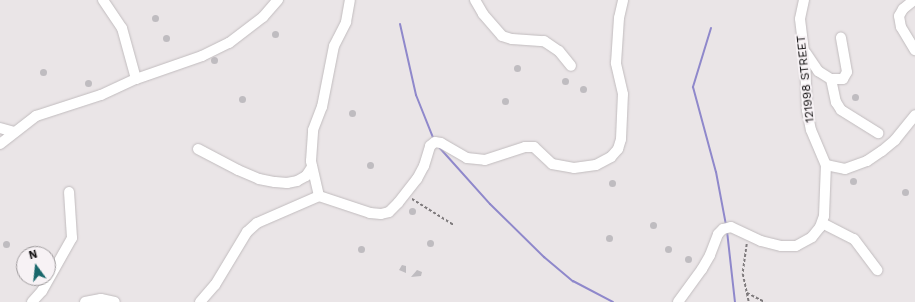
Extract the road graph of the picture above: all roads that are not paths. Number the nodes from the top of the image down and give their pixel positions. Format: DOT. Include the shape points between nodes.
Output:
graph roads {
  1 [pos="103,0"];
  2 [pos="278,0"];
  3 [pos="350,0"];
  4 [pos="475,0"];
  5 [pos="623,0"];
  6 [pos="804,0"];
  7 [pos="914,0"];
  8 [pos="841,38"];
  9 [pos="804,49"];
  10 [pos="915,50"];
  11 [pos="571,66"];
  12 [pos="136,79"];
  13 [pos="831,80"];
  14 [pos="915,115"];
  15 [pos="0,128"];
  16 [pos="14,132"];
  17 [pos="878,133"];
  18 [pos="0,144"];
  19 [pos="198,149"];
  20 [pos="826,165"];
  21 [pos="312,167"];
  22 [pos="69,192"];
  23 [pos="319,196"];
  24 [pos="822,223"];
  25 [pos="877,270"];
  26 [pos="101,301"];
  27 [pos="32,302"];
  28 [pos="85,302"];
  29 [pos="115,302"];
  30 [pos="200,302"];
  31 [pos="678,302"];
  1 -- 12 [label="street" via="122,28"];
  2 -- 12 [label="street" via="263,17 215,51"];
  3 -- 21 [label="street" via="346,22 334,46 322,107 313,130 310,153"];
  4 -- 11 [label="street" via="502,36 544,41 559,51"];
  5 -- 23 [label="street" via="616,63 623,94 622,129 620,145 615,153 596,165 574,168 552,164 536,148 530,146 485,160 460,155 438,142 430,146 420,173 393,209 381,214 370,213"];
  6 -- 9 [label="street, 121998 STREET" via="800,19"];
  7 -- 10 [label="street" via="899,16 901,27"];
  8 -- 13 [label="street" via="847,72 843,79"];
  9 -- 13 [label="street" via="818,71"];
  9 -- 20 [label="street, 121998 STREET" via="808,121"];
  12 -- 16 [label="street" via="101,95 36,116"];
  13 -- 17 [label="street" via="836,102 841,110"];
  14 -- 20 [label="street" via="895,140 867,162 845,169"];
  15 -- 16 [label="street"];
  16 -- 18 [label="street"];
  19 -- 21 [label="street" via="259,179 275,182 297,181 306,176"];
  20 -- 24 [label="street"];
  21 -- 23 [label="street"];
  22 -- 27 [label="street" via="72,238 42,291"];
  23 -- 30 [label="street" via="257,223 247,232 215,285"];
  24 -- 25 [label="street" via="854,239"];
  24 -- 31 [label="street" via="812,237 796,246 766,242 731,227 720,230 710,255"];
  26 -- 28 [label="street"];
  26 -- 29 [label="street"];
}
